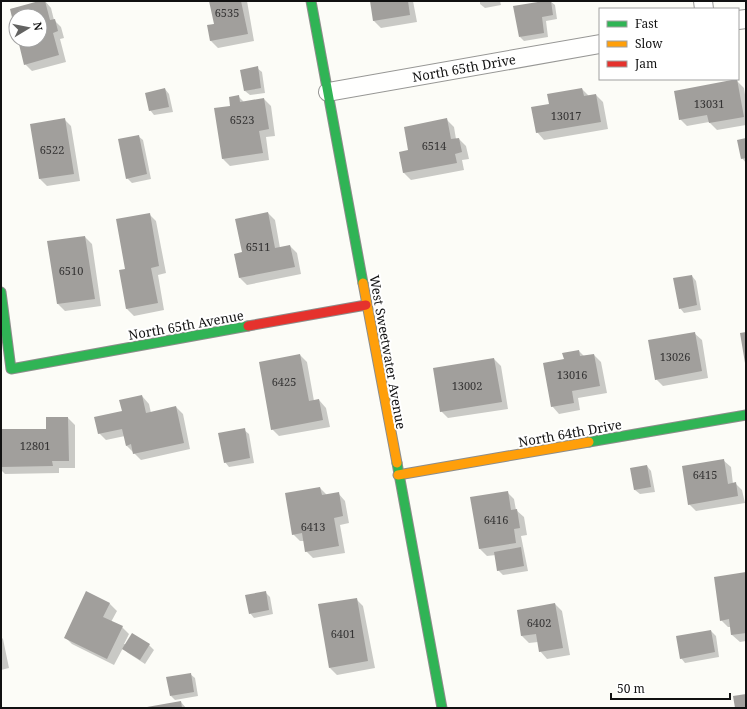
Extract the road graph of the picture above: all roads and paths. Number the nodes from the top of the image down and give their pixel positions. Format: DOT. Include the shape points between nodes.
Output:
graph roads {
  1 [pos="311,1"];
  2 [pos="599,44"];
  3 [pos="328,92"];
  4 [pos="1,292"];
  5 [pos="366,305"];
  6 [pos="746,416"];
  7 [pos="398,475"];
  8 [pos="442,708"];
  1 -- 3 [label="street, West Sweetwater Avenue"];
  2 -- 3 [label="street, North 65th Drive"];
  3 -- 5 [label="street, West Sweetwater Avenue"];
  4 -- 5 [label="street, North 65th Avenue" via="11,369"];
  5 -- 7 [label="street, West Sweetwater Avenue"];
  6 -- 7 [label="street, North 64th Drive"];
  7 -- 8 [label="street, West Sweetwater Avenue"];
}
